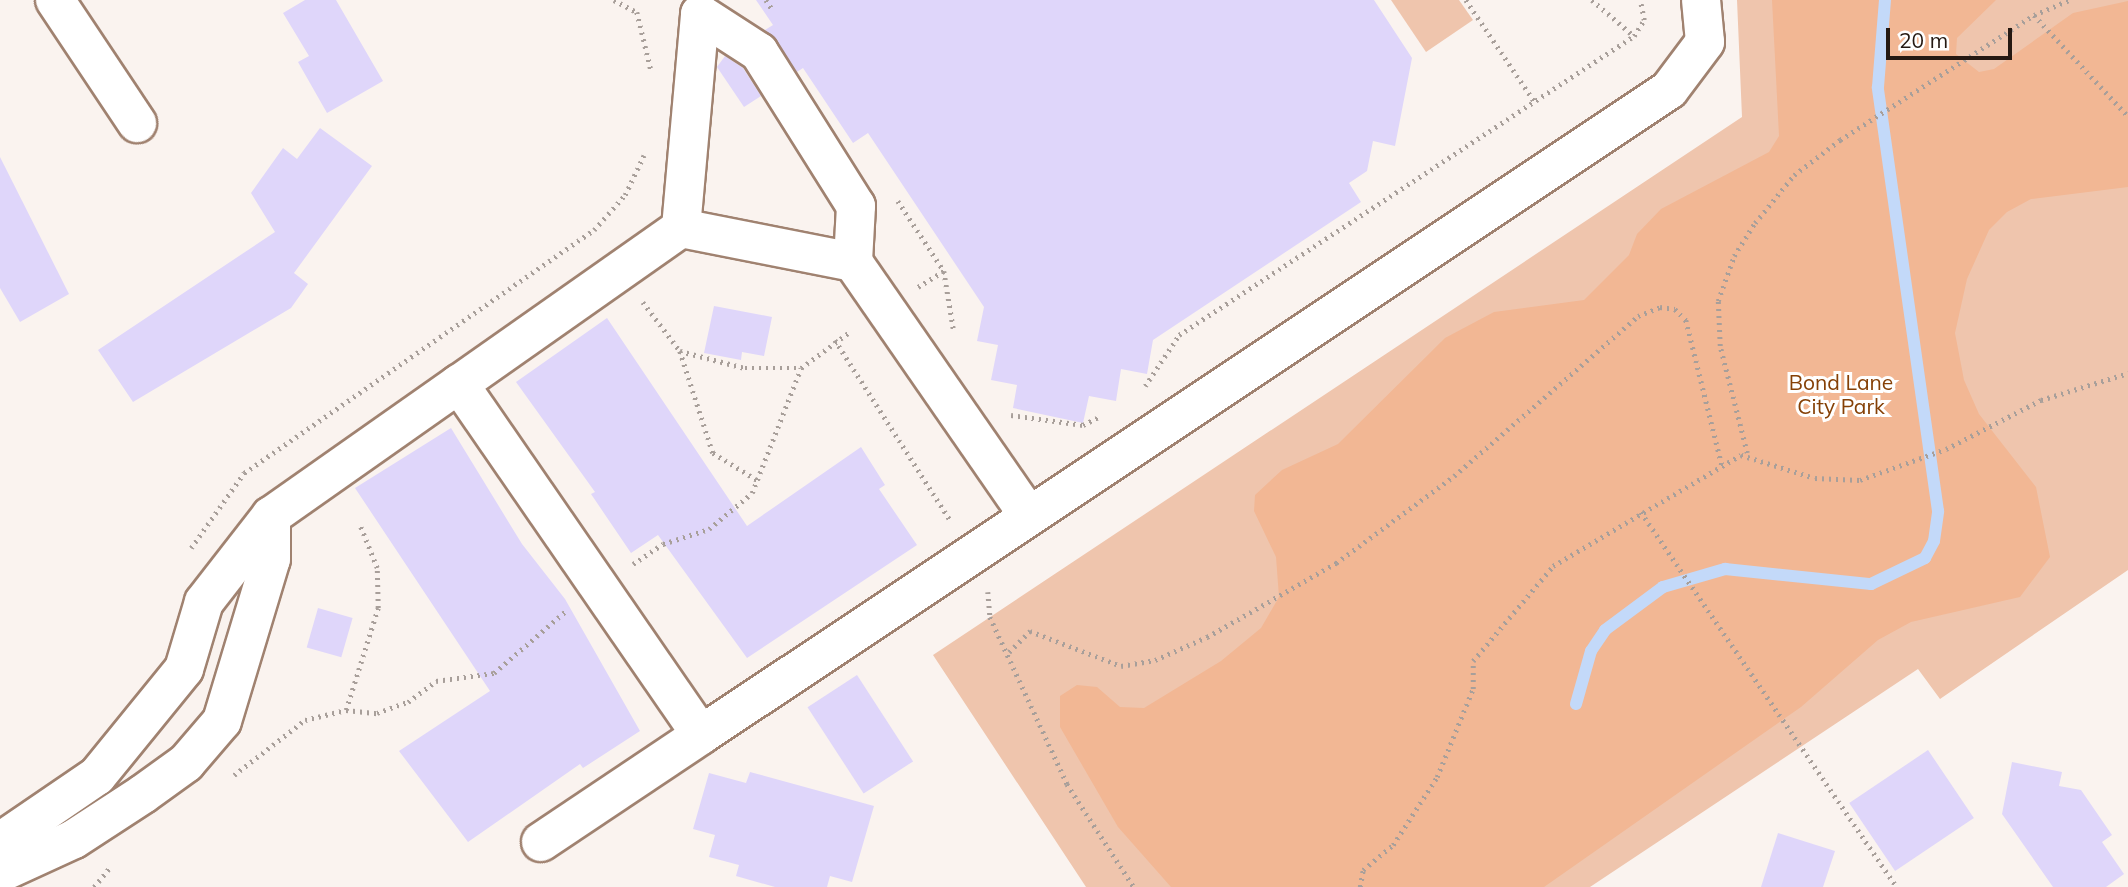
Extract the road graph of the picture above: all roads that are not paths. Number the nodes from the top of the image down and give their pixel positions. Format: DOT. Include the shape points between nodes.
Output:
graph roads {
  1 [pos="55,0"];
  2 [pos="1701,0"];
  3 [pos="695,7"];
  4 [pos="137,123"];
  5 [pos="681,228"];
  6 [pos="853,262"];
  7 [pos="459,384"];
  8 [pos="1028,515"];
  9 [pos="271,516"];
  10 [pos="701,735"];
  11 [pos="541,842"];
  12 [pos="0,849"];
  13 [pos="0,873"];
  1 -- 4 [label="street"];
  2 -- 8 [label="street" via="1705,42 1669,90"];
  3 -- 5 [label="street"];
  3 -- 6 [label="street" via="759,52 856,206"];
  5 -- 6 [label="street"];
  5 -- 7 [label="street"];
  6 -- 8 [label="street"];
  7 -- 9 [label="street"];
  7 -- 10 [label="street"];
  8 -- 10 [label="street"];
  9 -- 12 [label="street" via="204,602 184,669 97,776 6,838"];
  9 -- 13 [label="street" via="271,559 222,721 186,763 143,794 74,839"];
  10 -- 11 [label="street"];
}
